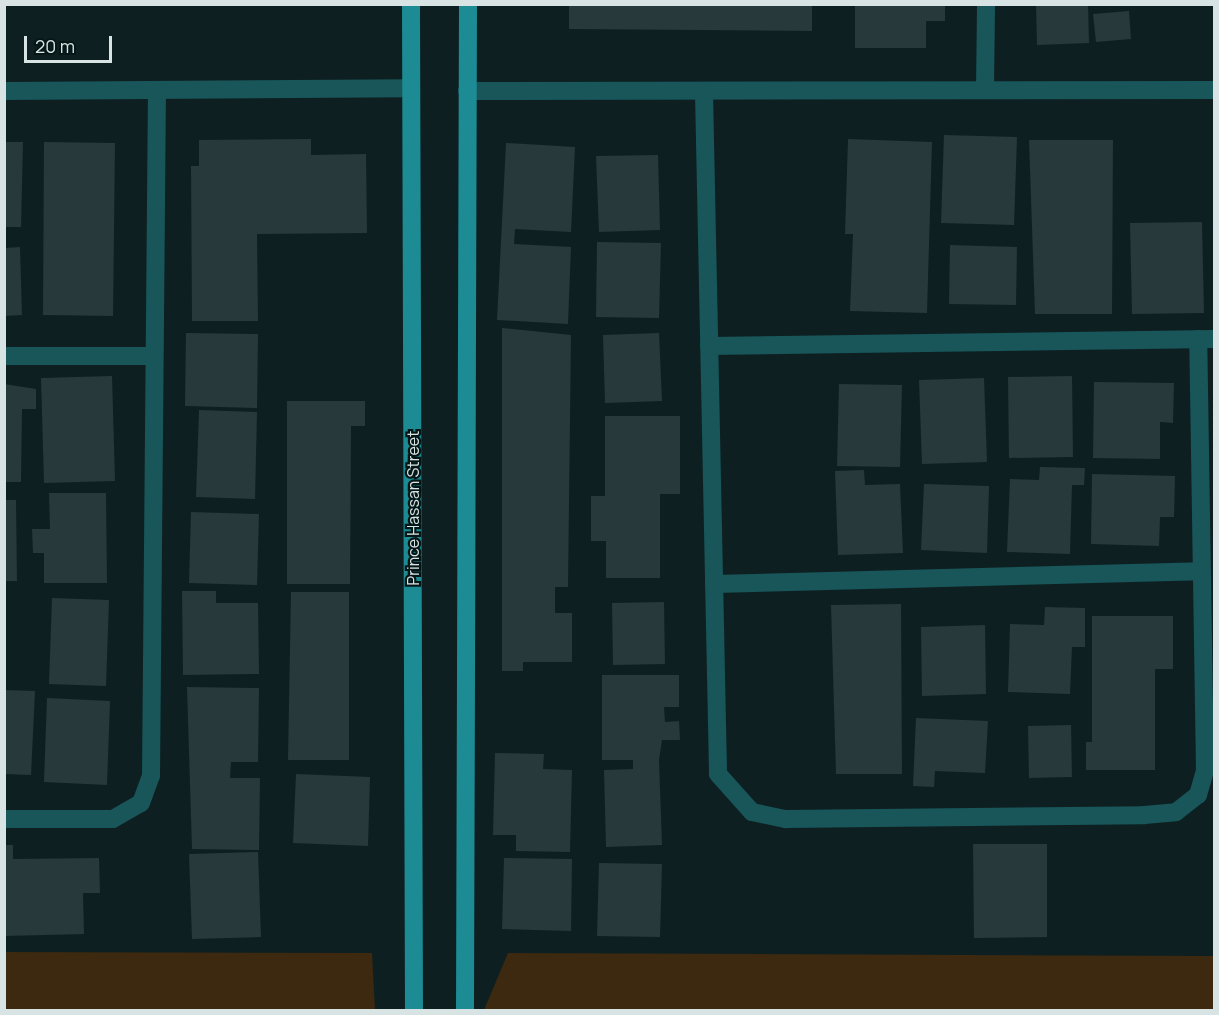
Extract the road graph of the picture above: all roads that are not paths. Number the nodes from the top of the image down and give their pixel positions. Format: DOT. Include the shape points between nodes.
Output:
graph roads {
  1 [pos="411,4"];
  2 [pos="468,4"];
  3 [pos="986,4"];
  4 [pos="411,88"];
  5 [pos="985,89"];
  6 [pos="158,90"];
  7 [pos="1215,90"];
  8 [pos="4,91"];
  9 [pos="468,91"];
  10 [pos="704,92"];
  11 [pos="1206,339"];
  12 [pos="709,346"];
  13 [pos="4,356"];
  14 [pos="153,356"];
  15 [pos="1200,571"];
  16 [pos="714,584"];
  17 [pos="4,819"];
  18 [pos="414,1011"];
  19 [pos="465,1011"];
  1 -- 4 [label="main road, Prince Hassan Street"];
  2 -- 9 [label="main road"];
  3 -- 5 [label="street"];
  4 -- 6 [label="street"];
  4 -- 18 [label="main road, Prince Hassan Street"];
  5 -- 7 [label="street"];
  5 -- 10 [label="street"];
  6 -- 8 [label="street"];
  6 -- 14 [label="street"];
  9 -- 10 [label="street"];
  9 -- 19 [label="main road"];
  10 -- 12 [label="street"];
  11 -- 12 [label="street"];
  11 -- 15 [label="street"];
  12 -- 16 [label="street"];
  13 -- 14 [label="street"];
  14 -- 17 [label="street" via="151,776 141,803 113,819"];
  15 -- 16 [label="street"];
  15 -- 16 [label="street" via="1205,770 1197,795 1176,812 1144,815 786,819 752,812 718,774"];
}
